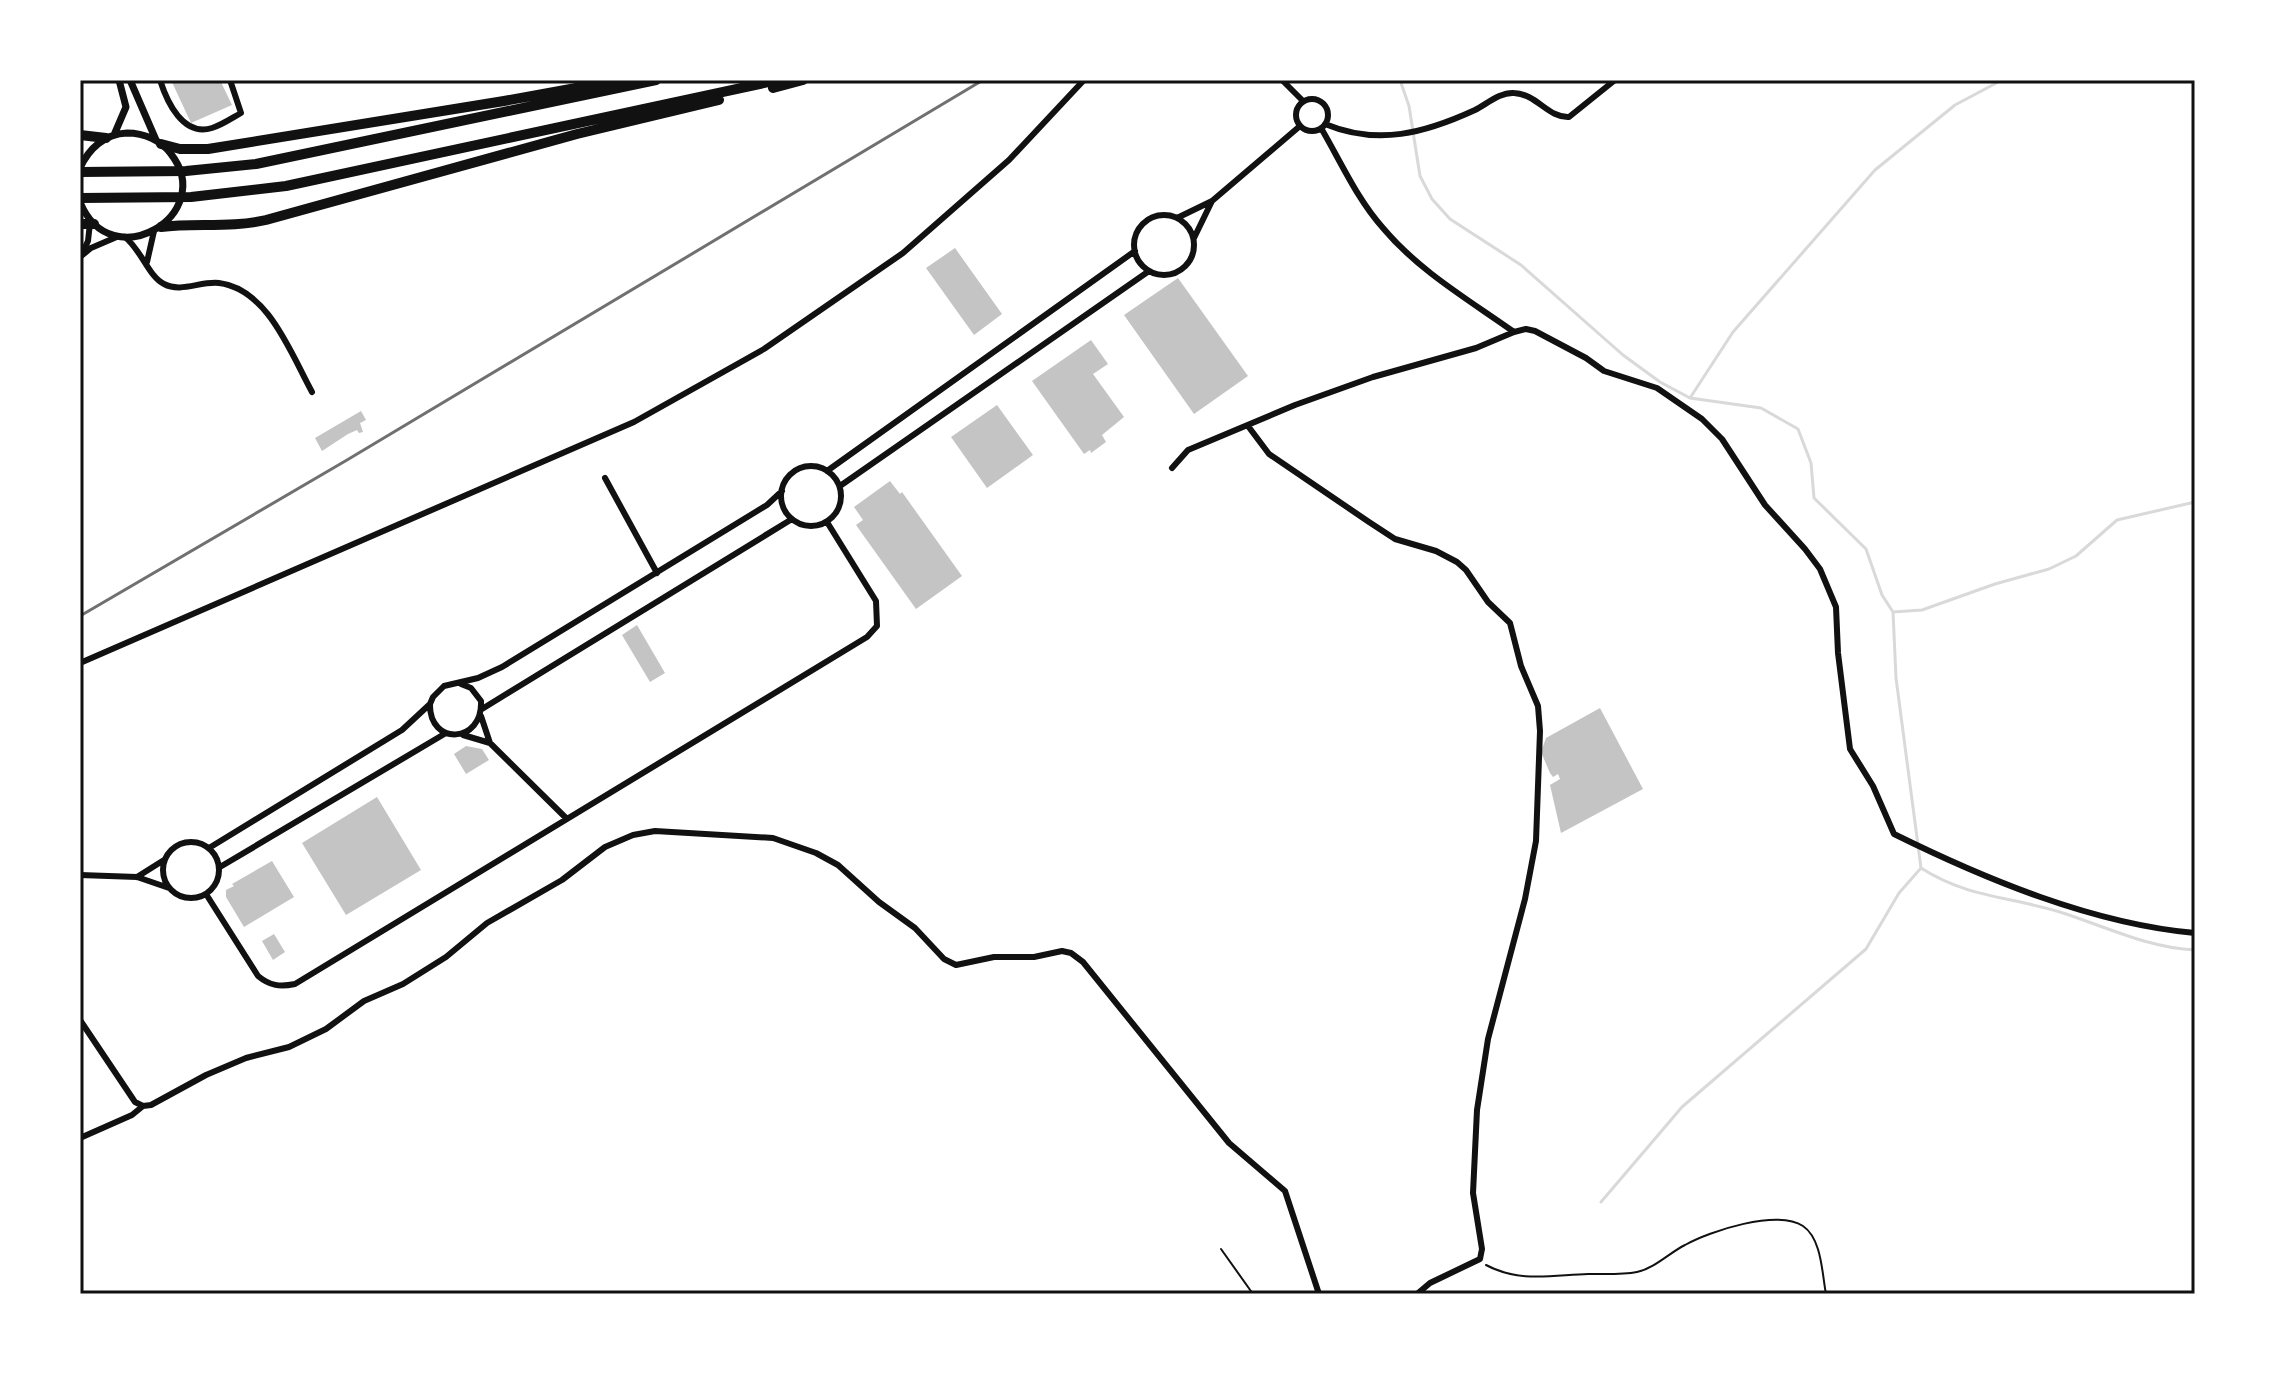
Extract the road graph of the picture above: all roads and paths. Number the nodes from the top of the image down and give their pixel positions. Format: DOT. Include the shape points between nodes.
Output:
graph roads {
  1 [pos="119,80"];
  2 [pos="130,80"];
  3 [pos="160,80"];
  4 [pos="230,80"];
  5 [pos="620,80"];
  6 [pos="656,80"];
  7 [pos="778,80"];
  8 [pos="803,80"];
  9 [pos="1084,80"];
  10 [pos="1282,80"];
  11 [pos="1615,80"];
  12 [pos="1303,101"];
  13 [pos="1300,126"];
  14 [pos="1323,126"];
  15 [pos="80,135"];
  16 [pos="110,137"];
  17 [pos="158,142"];
  18 [pos="80,170"];
  19 [pos="80,200"];
  20 [pos="1212,201"];
  21 [pos="1177,218"];
  22 [pos="89,223"];
  23 [pos="158,229"];
  24 [pos="122,237"];
  25 [pos="1194,240"];
  26 [pos="1135,251"];
  27 [pos="80,256"];
  28 [pos="147,262"];
  29 [pos="1149,271"];
  30 [pos="1514,332"];
  31 [pos="312,392"];
  32 [pos="1248,426"];
  33 [pos="1172,468"];
  34 [pos="827,471"];
  35 [pos="605,478"];
  36 [pos="840,486"];
  37 [pos="782,491"];
  38 [pos="792,519"];
  39 [pos="827,522"];
  40 [pos="657,573"];
  41 [pos="80,663"];
  42 [pos="458,683"];
  43 [pos="430,704"];
  44 [pos="481,713"];
  45 [pos="446,733"];
  46 [pos="460,734"];
  47 [pos="490,743"];
  48 [pos="566,818"];
  49 [pos="209,848"];
  50 [pos="164,860"];
  51 [pos="220,867"];
  52 [pos="80,875"];
  53 [pos="137,877"];
  54 [pos="169,888"];
  55 [pos="206,894"];
  56 [pos="2195,933"];
  57 [pos="80,1020"];
  58 [pos="143,1106"];
  59 [pos="80,1138"];
  60 [pos="1221,1249"];
  61 [pos="1480,1259"];
  62 [pos="1253,1294"];
  63 [pos="1319,1294"];
  64 [pos="1417,1294"];
  65 [pos="1826,1294"];
  1 -- 16 [label="street" via="126,107"];
  2 -- 17 [label="street"];
  3 -- 4 [label="street" via="174,112 191,128 201,129 241,113"];
  5 -- 17 [label="highway" via="208,149"];
  6 -- 18 [label="highway" via="300,156 164,172"];
  7 -- 19 [label="highway" via="224,195"];
  8 -- 23 [label="highway" via="592,130 266,220"];
  9 -- 41 [label="street" via="1009,160 903,253 764,349 634,422"];
  10 -- 12 [label="street"];
  11 -- 14 [label="street" via="1569,117 1560,118 1515,93 1405,134 1373,136"];
  12 -- 13 [label="street" via="1296,113"];
  12 -- 14 [label="street" via="1314,98 1324,103 1328,113"];
  13 -- 14 [label="street" via="1311,131"];
  13 -- 20 [label="street"];
  14 -- 30 [label="street" via="1382,228 1411,257"];
  15 -- 16 [label="highway"];
  16 -- 17 [label="street" via="135,133"];
  16 -- 18 [label="street" via="90,151"];
  17 -- 23 [label="street" via="174,158 182,183 172,216"];
  19 -- 22 [label="street"];
  20 -- 21 [label="street"];
  20 -- 25 [label="street"];
  21 -- 25 [label="street"];
  21 -- 26 [label="street" via="1159,215 1142,225"];
  22 -- 24 [label="street"];
  22 -- 27 [label="street"];
  23 -- 24 [label="street"];
  23 -- 28 [label="street"];
  24 -- 27 [label="street"];
  24 -- 28 [label="street"];
  25 -- 29 [label="street" via="1191,259 1177,272"];
  26 -- 29 [label="street"];
  26 -- 34 [label="street"];
  28 -- 31 [label="street" via="153,276 168,286 219,283 258,301"];
  29 -- 36 [label="street"];
  30 -- 32 [label="street" via="1373,377"];
  30 -- 56 [label="street" via="1535,331 1604,371 1657,388 1722,439 1765,505 1820,569 1836,607 1850,749 1894,834 1995,881 2124,921"];
  32 -- 33 [label="street" via="1188,450"];
  32 -- 61 [label="street" via="1269,454 1369,522 1466,570 1510,623 1538,706 1536,841 1488,1039 1477,1110 1473,1193"];
  34 -- 36 [label="street"];
  34 -- 37 [label="street" via="812,466 797,470"];
  35 -- 40 [label="street"];
  36 -- 39 [label="street" via="840,506"];
  37 -- 38 [label="street" via="783,507"];
  37 -- 40 [label="street"];
  38 -- 39 [label="street" via="809,526"];
  38 -- 44 [label="street" via="512,688"];
  39 -- 48 [label="street" via="876,601 877,626 867,637"];
  40 -- 42 [label="street" via="502,667"];
  42 -- 43 [label="street" via="438,690"];
  42 -- 44 [label="street" via="477,695"];
  43 -- 45 [label="street" via="435,724"];
  43 -- 49 [label="street" via="402,730"];
  44 -- 46 [label="street" via="473,728"];
  44 -- 47 [label="street"];
  45 -- 46 [label="street"];
  45 -- 51 [label="street"];
  46 -- 47 [label="street"];
  47 -- 48 [label="street"];
  48 -- 55 [label="street" via="283,987 268,985 258,976"];
  49 -- 50 [label="street" via="185,842"];
  49 -- 51 [label="street"];
  50 -- 53 [label="street"];
  50 -- 54 [label="street"];
  51 -- 55 [label="street" via="217,883"];
  52 -- 53 [label="street"];
  53 -- 54 [label="street"];
  54 -- 55 [label="street" via="182,897"];
  57 -- 58 [label="street" via="135,1102"];
  58 -- 59 [label="street"];
  58 -- 63 [label="street" via="246,1058 289,1047 326,1029 364,1001 446,957 487,923 550,888 605,847 633,835 685,831 773,838 838,865 956,965 1062,951 1083,962 1229,1143 1285,1191"];
  60 -- 62 [label="path"];
  61 -- 64 [label="street"];
  61 -- 65 [label="path" via="1501,1272 1538,1278 1637,1272 1727,1228 1777,1220 1808,1230"];
}
